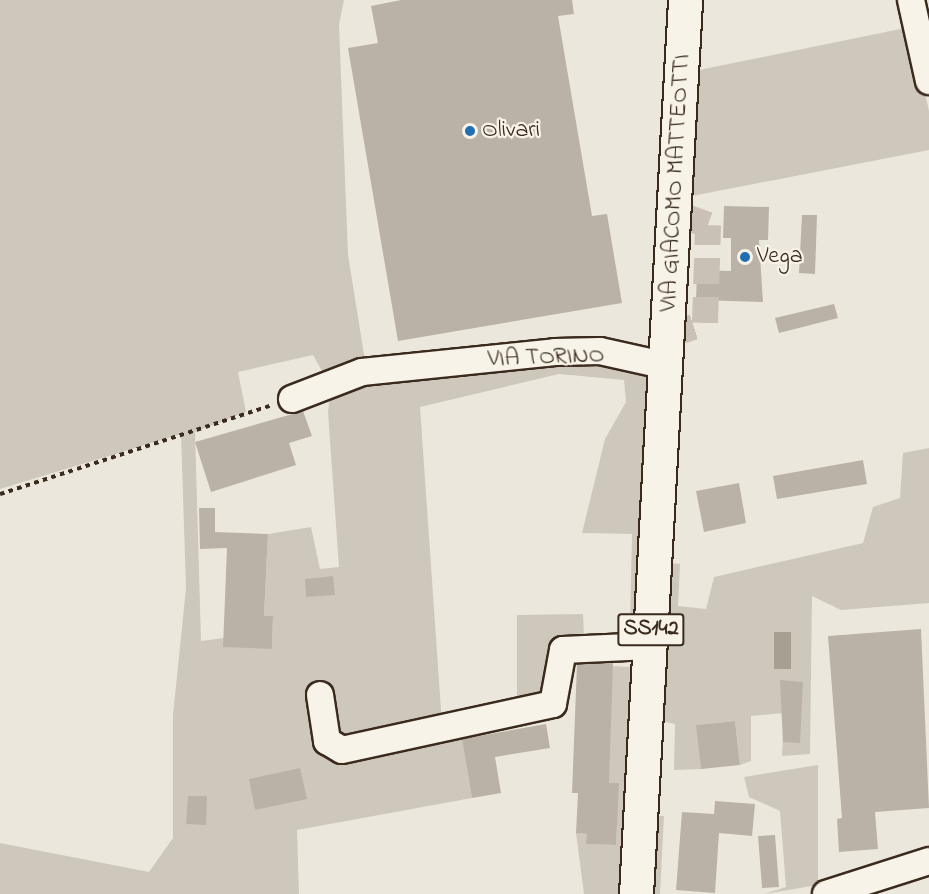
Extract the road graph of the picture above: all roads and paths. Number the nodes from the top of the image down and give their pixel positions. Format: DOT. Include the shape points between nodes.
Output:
graph roads {
  1 [pos="685,0"];
  2 [pos="911,0"];
  3 [pos="929,81"];
  4 [pos="668,366"];
  5 [pos="292,399"];
  6 [pos="0,494"];
  7 [pos="650,646"];
  8 [pos="320,695"];
  9 [pos="929,861"];
  10 [pos="636,894"];
  11 [pos="826,894"];
  1 -- 4 [label="main road, VIA GIACOMO MATTEOTTI"];
  2 -- 3 [label="street"];
  4 -- 5 [label="street, VIA TORINO" via="600,351 555,352 362,372"];
  4 -- 7 [label="main road, SS142"];
  5 -- 6 [label="path"];
  7 -- 8 [label="street" via="563,650 553,704 342,750 327,741"];
  7 -- 10 [label="main road, SS142"];
  9 -- 11 [label="street"];
}
